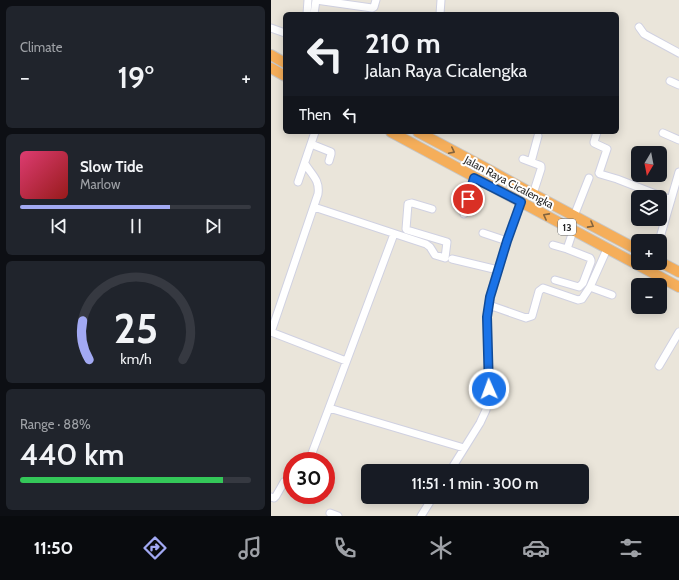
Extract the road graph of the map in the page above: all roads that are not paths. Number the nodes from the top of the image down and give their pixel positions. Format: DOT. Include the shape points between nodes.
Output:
graph roads {
  1 [pos="308,0"];
  2 [pos="316,0"];
  3 [pos="376,0"];
  4 [pos="441,0"];
  5 [pos="307,12"];
  6 [pos="314,12"];
  7 [pos="440,12"];
  8 [pos="639,27"];
  9 [pos="271,28"];
  10 [pos="283,32"];
  11 [pos="679,53"];
  12 [pos="271,55"];
  13 [pos="283,61"];
  14 [pos="271,68"];
  15 [pos="283,75"];
  16 [pos="670,81"];
  17 [pos="679,85"];
  18 [pos="314,134"];
  19 [pos="395,134"];
  20 [pos="424,134"];
  21 [pos="596,134"];
  22 [pos="663,134"];
  23 [pos="538,136"];
  24 [pos="679,140"];
  25 [pos="311,144"];
  26 [pos="523,159"];
  27 [pos="329,161"];
  28 [pos="531,162"];
  29 [pos="305,164"];
  30 [pos="493,172"];
  31 [pos="679,172"];
  32 [pos="474,178"];
  33 [pos="589,178"];
  34 [pos="298,182"];
  35 [pos="487,184"];
  36 [pos="533,194"];
  37 [pos="671,200"];
  38 [pos="521,202"];
  39 [pos="314,208"];
  40 [pos="432,209"];
  41 [pos="464,214"];
  42 [pos="573,216"];
  43 [pos="573,230"];
  44 [pos="483,233"];
  45 [pos="394,234"];
  46 [pos="661,234"];
  47 [pos="507,241"];
  48 [pos="553,244"];
  49 [pos="631,247"];
  50 [pos="567,248"];
  51 [pos="607,249"];
  52 [pos="452,259"];
  53 [pos="667,266"];
  54 [pos="498,270"];
  55 [pos="679,272"];
  56 [pos="555,280"];
  57 [pos="590,286"];
  58 [pos="679,288"];
  59 [pos="612,295"];
  60 [pos="489,305"];
  61 [pos="274,315"];
  62 [pos="271,332"];
  63 [pos="679,332"];
  64 [pos="346,361"];
  65 [pos="659,366"];
  66 [pos="329,408"];
  67 [pos="464,448"];
  68 [pos="312,452"];
  69 [pos="454,464"];
  70 [pos="283,484"];
  71 [pos="271,497"];
  72 [pos="429,504"];
  73 [pos="330,513"];
  74 [pos="338,516"];
  75 [pos="421,516"];
  1 -- 5 [label="street"];
  2 -- 3 [label="street" via="372,8"];
  2 -- 6 [label="street"];
  4 -- 7 [label="street"];
  8 -- 11 [label="street" via="644,34"];
  9 -- 10 [label="street"];
  12 -- 13 [label="highway"];
  14 -- 15 [label="highway"];
  16 -- 17 [label="street"];
  18 -- 25 [label="street"];
  19 -- 32 [label="highway, Jalan Raya Cicalengka / 13"];
  20 -- 30 [label="highway, Jalan Raya Cicalengka / 13, one-way"];
  21 -- 37 [label="street" via="593,142 607,148 600,174"];
  22 -- 24 [label="street"];
  23 -- 28 [label="street"];
  25 -- 27 [label="street" via="331,152"];
  25 -- 29 [label="street"];
  26 -- 28 [label="street"];
  28 -- 36 [label="street" via="541,166"];
  29 -- 34 [label="street"];
  29 -- 39 [label="street" via="318,184"];
  30 -- 35 [label="highway"];
  30 -- 36 [label="highway, Jalan Raya Cicalengka / 13"];
  31 -- 37 [label="street"];
  32 -- 35 [label="highway, Jalan Raya Cicalengka / 13"];
  32 -- 41 [label="street"];
  33 -- 42 [label="street"];
  35 -- 38 [label="highway, Jalan Raya Cicalengka / 13"];
  36 -- 42 [label="highway, Jalan Raya Cicalengka / 13"];
  37 -- 46 [label="street"];
  43 -- 38 [label="highway, Jalan Raya Cicalengka / 13, one-way"];
  38 -- 47 [label="street"];
  39 -- 45 [label="street"];
  39 -- 61 [label="street"];
  40 -- 45 [label="street" via="408,204 406,229 447,242 445,258 435,255 426,244"];
  42 -- 49 [label="highway, Jalan Raya Cicalengka / 13, one-way"];
  43 -- 50 [label="street"];
  43 -- 51 [label="highway, Jalan Raya Cicalengka / 13"];
  44 -- 47 [label="street"];
  45 -- 64 [label="street"];
  47 -- 54 [label="street"];
  48 -- 50 [label="street"];
  50 -- 56 [label="street" via="590,258 591,262 579,287"];
  51 -- 57 [label="street"];
  51 -- 58 [label="highway, Jalan Raya Cicalengka / 13"];
  52 -- 54 [label="street"];
  53 -- 55 [label="highway"];
  54 -- 60 [label="street"];
  57 -- 59 [label="street"];
  57 -- 60 [label="street" via="580,300 541,289 532,316 526,318"];
  60 -- 67 [label="street" via="489,389 486,410"];
  61 -- 62 [label="street"];
  62 -- 64 [label="street"];
  63 -- 65 [label="street"];
  64 -- 66 [label="street"];
  66 -- 67 [label="street"];
  66 -- 68 [label="street"];
  67 -- 69 [label="street"];
  70 -- 71 [label="street" via="276,496"];
  72 -- 75 [label="street"];
  73 -- 74 [label="street"];
}
